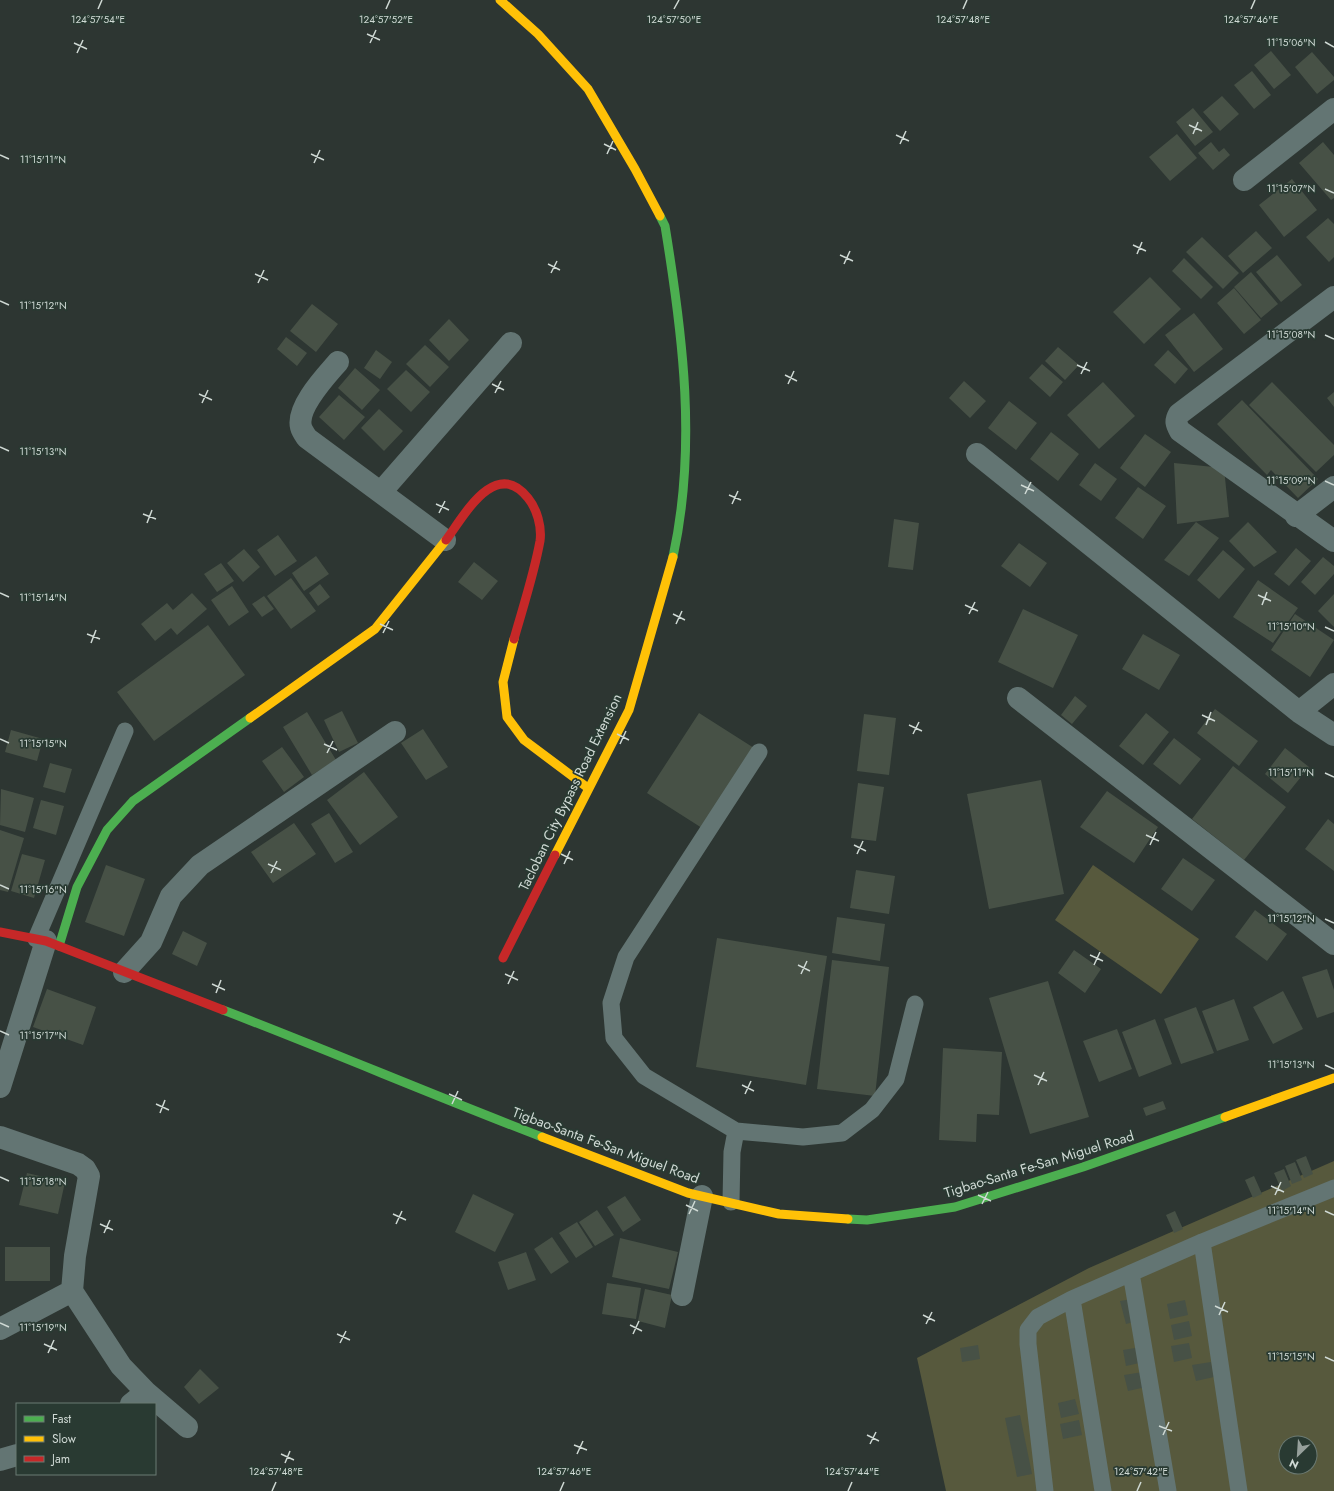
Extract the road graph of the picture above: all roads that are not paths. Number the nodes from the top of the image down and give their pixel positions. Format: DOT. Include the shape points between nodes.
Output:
graph roads {
  1 [pos="500,0"];
  2 [pos="1334,108"];
  3 [pos="1244,180"];
  4 [pos="1334,297"];
  5 [pos="511,343"];
  6 [pos="338,362"];
  7 [pos="977,454"];
  8 [pos="1334,487"];
  9 [pos="381,492"];
  10 [pos="1296,516"];
  11 [pos="445,540"];
  12 [pos="1334,542"];
  13 [pos="1334,684"];
  14 [pos="1018,698"];
  15 [pos="1299,712"];
  16 [pos="125,731"];
  17 [pos="395,732"];
  18 [pos="1334,735"];
  19 [pos="759,752"];
  20 [pos="588,788"];
  21 [pos="0,932"];
  22 [pos="47,942"];
  23 [pos="1334,944"];
  24 [pos="503,958"];
  25 [pos="124,972"];
  26 [pos="915,1004"];
  27 [pos="1334,1078"];
  28 [pos="0,1087"];
  29 [pos="736,1131"];
  30 [pos="0,1137"];
  31 [pos="1334,1188"];
  32 [pos="702,1196"];
  33 [pos="731,1202"];
  34 [pos="1202,1242"];
  35 [pos="1131,1273"];
  36 [pos="72,1291"];
  37 [pos="682,1295"];
  38 [pos="1072,1299"];
  39 [pos="0,1329"];
  40 [pos="139,1398"];
  41 [pos="156,1408"];
  42 [pos="186,1427"];
  43 [pos="16,1455"];
  44 [pos="0,1460"];
  45 [pos="1045,1491"];
  46 [pos="1103,1491"];
  47 [pos="1168,1491"];
  48 [pos="1239,1491"];
  1 -- 20 [label="main road, Tacloban City Bypass Road Extension" via="538,34 588,89 635,169 666,226 678,306 686,392 686,482 672,555 629,710"];
  2 -- 3 [label="street"];
  4 -- 10 [label="street" via="1179,414 1176,419 1180,431"];
  5 -- 9 [label="street"];
  6 -- 9 [label="street" via="321,381 302,412 301,427 307,438"];
  7 -- 15 [label="street"];
  8 -- 10 [label="street"];
  9 -- 11 [label="street"];
  10 -- 12 [label="street"];
  11 -- 20 [label="main road" via="482,493 497,484 511,484 521,489 531,502 538,517 540,540 504,682 507,717 524,740"];
  11 -- 22 [label="main road" via="375,628 133,801 107,830"];
  13 -- 15 [label="street"];
  14 -- 23 [label="street"];
  15 -- 18 [label="street"];
  16 -- 22 [label="lane"];
  17 -- 25 [label="street" via="200,865 170,896 151,942"];
  19 -- 29 [label="lane" via="626,957 611,1003 614,1038 644,1076"];
  20 -- 24 [label="main road, Tacloban City Bypass Road Extension"];
  21 -- 22 [label="main road, Tigbao-Santa Fe-San Miguel Road"];
  22 -- 25 [label="main road, Tigbao-Santa Fe-San Miguel Road"];
  22 -- 28 [label="street"];
  25 -- 32 [label="main road, Tigbao-Santa Fe-San Miguel Road" via="334,1053 433,1095 688,1193"];
  26 -- 29 [label="lane" via="896,1079 872,1110 842,1133 803,1137"];
  27 -- 33 [label="main road, Tigbao-Santa Fe-San Miguel Road" via="1083,1168 955,1206 867,1220 779,1214"];
  29 -- 33 [label="lane" via="732,1152"];
  30 -- 36 [label="street" via="78,1164 89,1176 75,1256"];
  31 -- 34 [label="lane"];
  32 -- 33 [label="main road, Tigbao-Santa Fe-San Miguel Road"];
  32 -- 37 [label="street"];
  34 -- 35 [label="lane"];
  34 -- 48 [label="lane"];
  35 -- 38 [label="lane"];
  35 -- 47 [label="lane"];
  36 -- 39 [label="street"];
  36 -- 40 [label="street" via="122,1366"];
  38 -- 45 [label="lane" via="1038,1316 1028,1330"];
  38 -- 46 [label="lane"];
  41 -- 42 [label="street"];
  43 -- 44 [label="street"];
}
